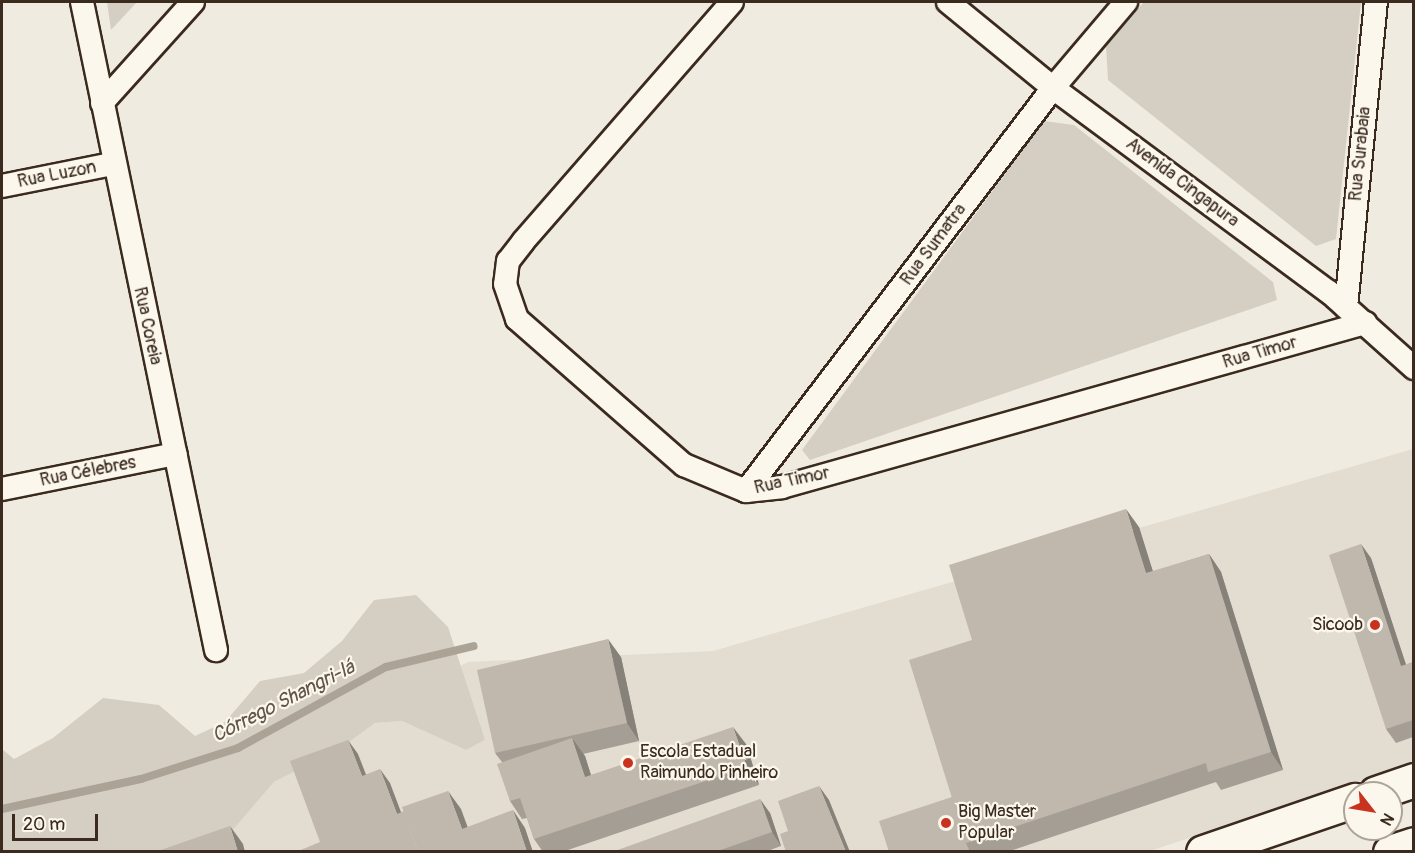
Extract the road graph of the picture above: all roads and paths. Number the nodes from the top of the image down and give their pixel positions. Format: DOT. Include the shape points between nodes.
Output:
graph roads {
  1 [pos="82,2"];
  2 [pos="193,2"];
  3 [pos="732,2"];
  4 [pos="948,2"];
  5 [pos="1126,2"];
  6 [pos="1376,2"];
  7 [pos="1053,88"];
  8 [pos="102,103"];
  9 [pos="112,164"];
  10 [pos="2,186"];
  11 [pos="1346,307"];
  12 [pos="1365,323"];
  13 [pos="1413,368"];
  14 [pos="175,454"];
  15 [pos="2,489"];
  16 [pos="746,491"];
  17 [pos="216,650"];
  18 [pos="1343,804"];
  19 [pos="1413,844"];
  20 [pos="1203,852"];
  21 [pos="1390,852"];
  1 -- 8 [label="street, Rua Coreia"];
  2 -- 8 [label="street"];
  3 -- 16 [label="street, Rua Timor" via="523,242 508,261 505,284 517,319 684,465"];
  4 -- 7 [label="street, Avenida Cingapura"];
  5 -- 7 [label="street, Rua Sumatra"];
  6 -- 11 [label="street, Rua Surabaia"];
  7 -- 11 [label="street, Avenida Cingapura"];
  7 -- 16 [label="street, Rua Sumatra"];
  8 -- 9 [label="street, Rua Coreia"];
  9 -- 10 [label="street, Rua Luzon"];
  9 -- 14 [label="street, Rua Coreia"];
  11 -- 12 [label="street, Avenida Cingapura"];
  12 -- 13 [label="street, Avenida Cingapura"];
  12 -- 16 [label="street, Rua Timor" via="782,487"];
  14 -- 15 [label="street, Rua Célebres"];
  14 -- 17 [label="street, Rua Coreia"];
  18 -- 20 [label="highway"];
  19 -- 21 [label="highway"];
}
